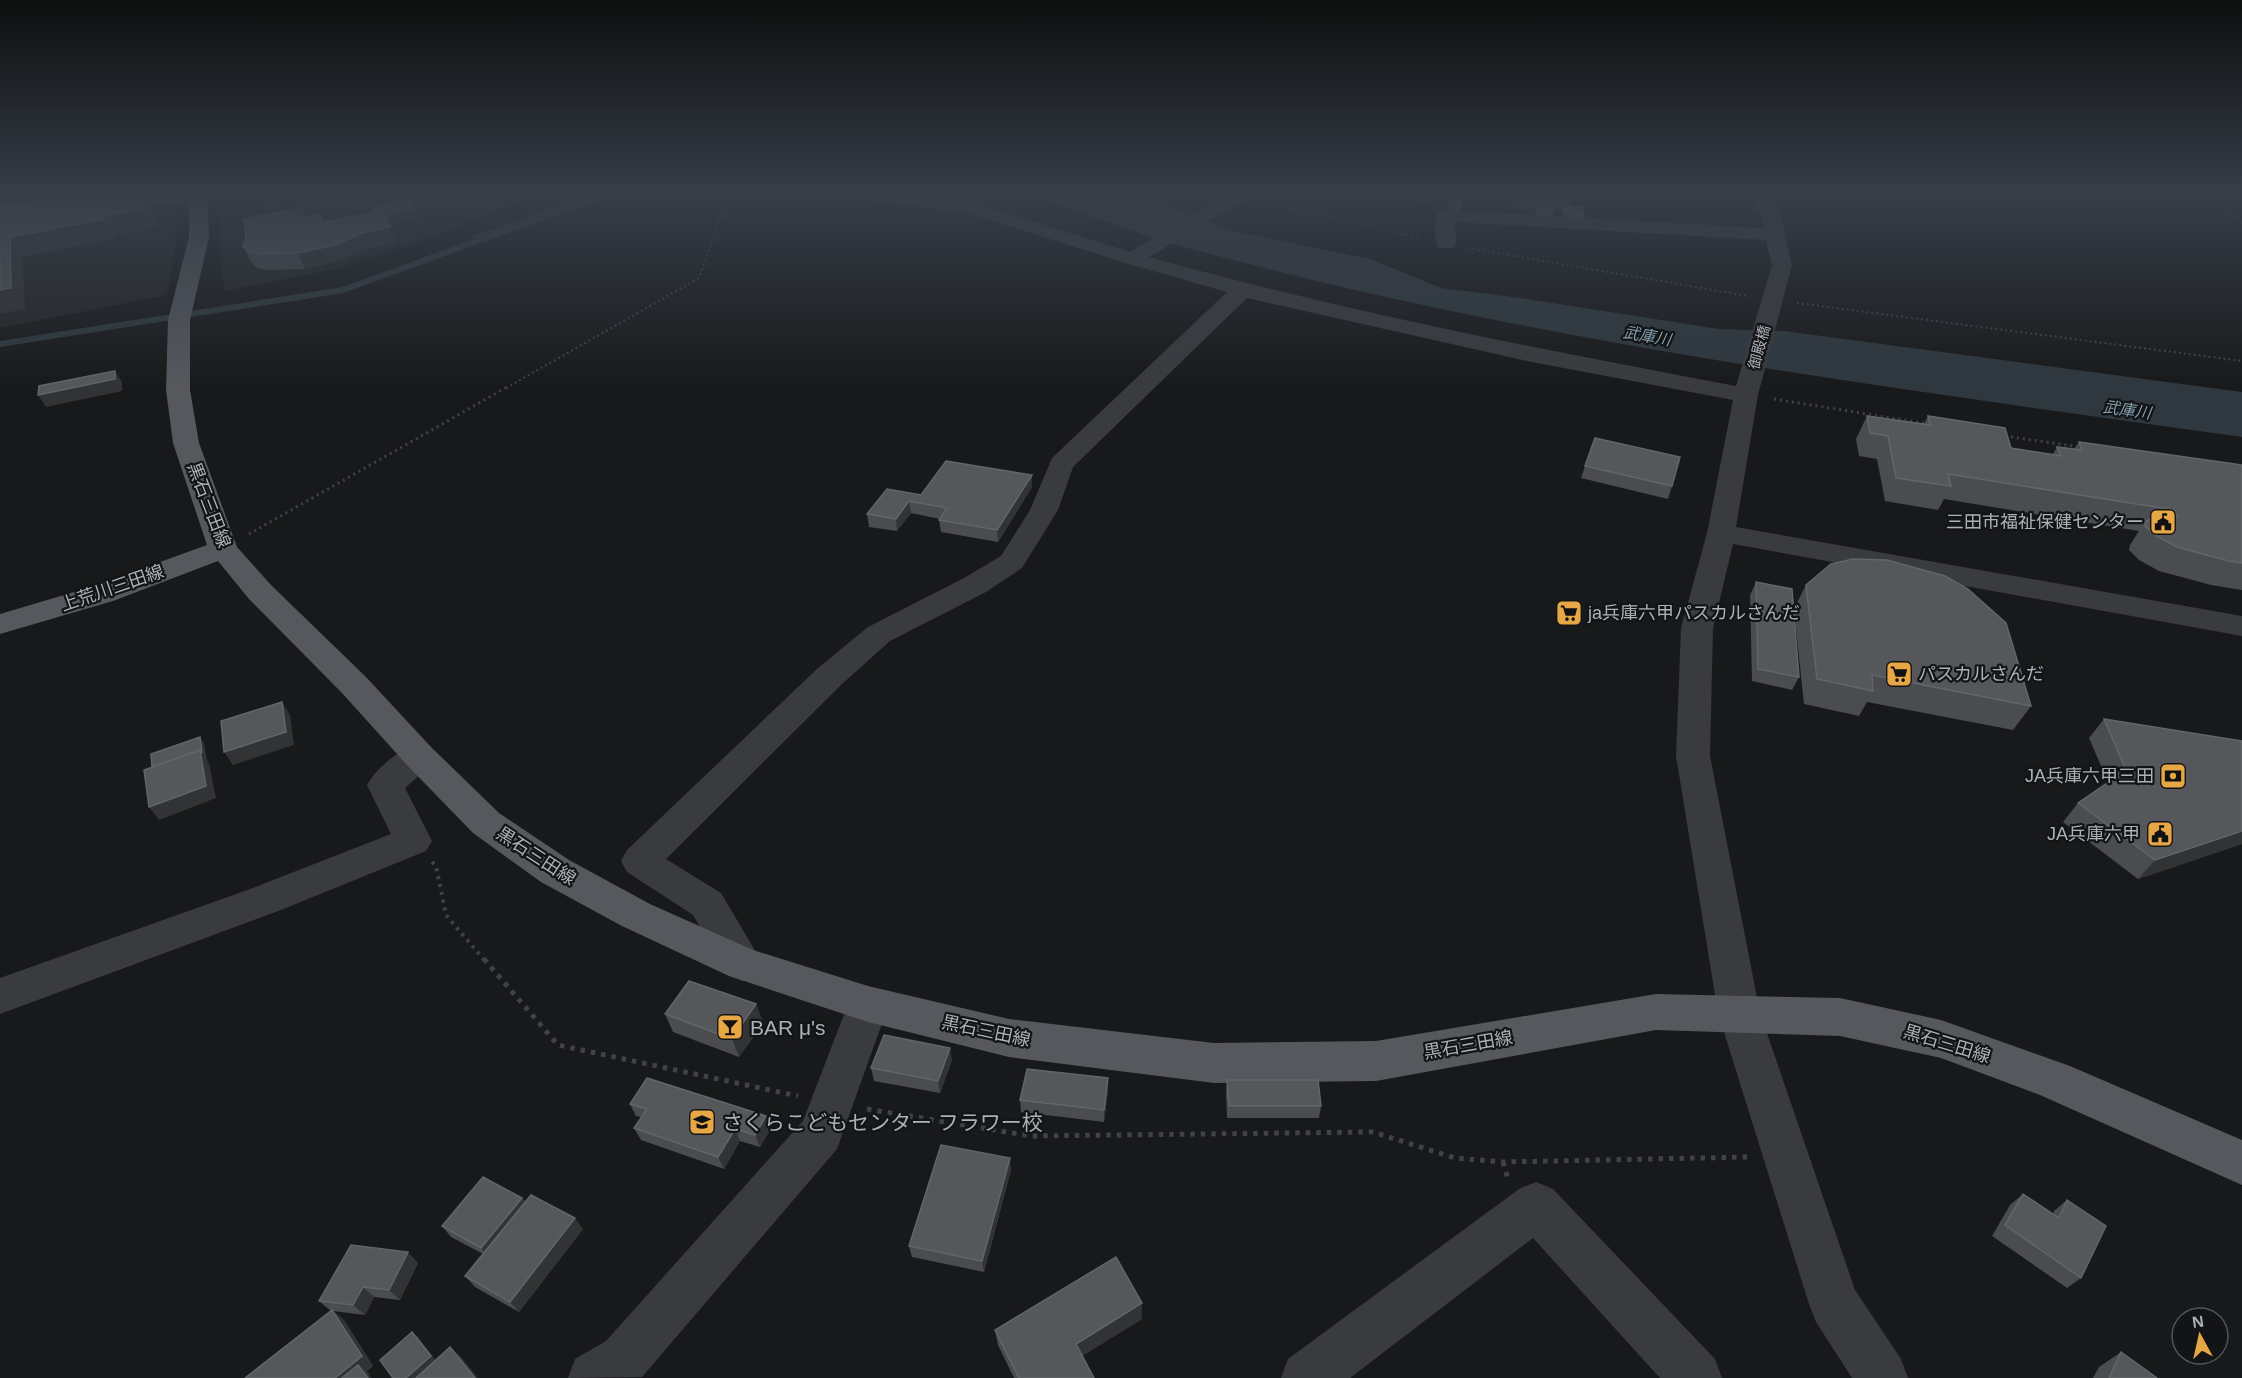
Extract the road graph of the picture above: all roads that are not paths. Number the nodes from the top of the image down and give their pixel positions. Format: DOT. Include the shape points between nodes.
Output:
graph roads {
  1 [pos="194,258"];
  2 [pos="1781,258"];
  3 [pos="1132,259"];
  4 [pos="1242,290"];
  5 [pos="1746,395"];
  6 [pos="1721,533"];
  7 [pos="223,549"];
  8 [pos="0,624"];
  9 [pos="2242,626"];
  10 [pos="419,756"];
  11 [pos="743,964"];
  12 [pos="0,996"];
  13 [pos="868,1004"];
  14 [pos="1739,1013"];
  15 [pos="2242,1162"];
  16 [pos="594,1378"];
  17 [pos="1307,1378"];
  18 [pos="1696,1378"];
  19 [pos="1882,1378"];
  1 -- 7 [label="main road, 黒石三田線" via="181,312 178,390 186,443"];
  2 -- 5 [label="street, 御殿橋"];
  3 -- 4 [label="street"];
  4 -- 5 [label="street" via="1532,356"];
  4 -- 11 [label="street" via="1061,464 1044,510 1012,562 879,634 830,676 640,861 707,904"];
  5 -- 6 [label="street, 御殿橋"];
  6 -- 9 [label="street"];
  6 -- 14 [label="street, 御殿橋" via="1697,628 1693,756"];
  7 -- 8 [label="main road, 上荒川三田線" via="102,594"];
  7 -- 10 [label="main road, 黒石三田線"];
  10 -- 11 [label="main road, 黒石三田線" via="486,824 555,871 636,915"];
  10 -- 12 [label="street" via="385,785 413,841 267,899"];
  11 -- 13 [label="main road, 黒石三田線"];
  13 -- 14 [label="main road, 黒石三田線" via="1010,1038 1214,1063 1376,1060 1656,1011"];
  13 -- 16 [label="street" via="821,1134 624,1359"];
  14 -- 15 [label="main road, 黒石三田線" via="1840,1017 1941,1039 2054,1080"];
  14 -- 19 [label="street, 御殿橋" via="1834,1304"];
  17 -- 18 [label="street" via="1536,1206"];
}
